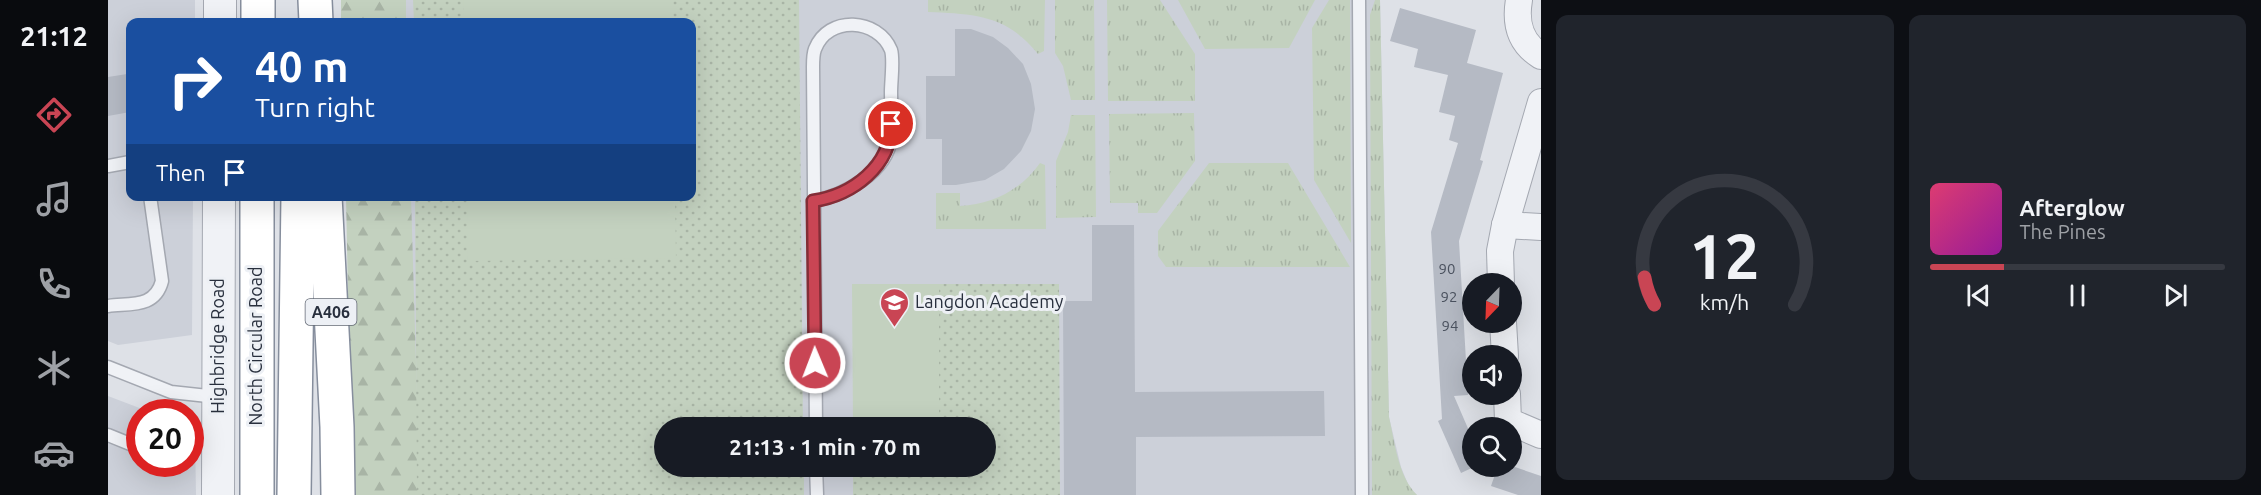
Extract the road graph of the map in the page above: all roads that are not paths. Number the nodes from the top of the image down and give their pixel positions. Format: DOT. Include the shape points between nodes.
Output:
graph roads {
  1 [pos="220,0"];
  2 [pos="258,0"];
  3 [pos="302,0"];
  4 [pos="315,0"];
  5 [pos="1359,0"];
  6 [pos="1519,0"];
  7 [pos="220,18"];
  8 [pos="258,18"];
  9 [pos="301,18"];
  10 [pos="316,18"];
  11 [pos="1541,56"];
  12 [pos="1541,102"];
  13 [pos="126,163"];
  14 [pos="108,166"];
  15 [pos="151,201"];
  16 [pos="219,201"];
  17 [pos="257,201"];
  18 [pos="297,201"];
  19 [pos="325,201"];
  20 [pos="813,201"];
  21 [pos="1505,225"];
  22 [pos="1541,227"];
  23 [pos="1501,273"];
  24 [pos="108,306"];
  25 [pos="109,371"];
  26 [pos="218,397"];
  27 [pos="1507,405"];
  28 [pos="816,417"];
  29 [pos="108,435"];
  30 [pos="1541,435"];
  31 [pos="126,442"];
  32 [pos="816,477"];
  33 [pos="218,495"];
  34 [pos="257,495"];
  35 [pos="294,495"];
  36 [pos="338,495"];
  37 [pos="817,495"];
  38 [pos="1362,495"];
  1 -- 7 [label="street"];
  2 -- 8 [label="highway"];
  3 -- 9 [label="highway"];
  4 -- 10 [label="highway"];
  5 -- 38 [label="lane"];
  6 -- 11 [label="street" via="1516,15 1520,31 1527,45"];
  12 -- 21 [label="street"];
  13 -- 14 [label="lane"];
  15 -- 24 [label="lane" via="162,281 159,293 151,300"];
  16 -- 26 [label="street, Highbridge Road"];
  17 -- 34 [label="highway, North Circular Road"];
  18 -- 35 [label="highway, North Circular Road / A406"];
  19 -- 36 [label="highway, A406"];
  20 -- 20 [label="lane" via="842,193 866,177 891,140 891,51 879,33 862,25 845,24 832,29 814,49"];
  20 -- 28 [label="lane"];
  21 -- 22 [label="street"];
  21 -- 23 [label="street"];
  25 -- 26 [label="lane" via="171,392"];
  26 -- 33 [label="street, Highbridge Road"];
  27 -- 30 [label="street" via="1508,421"];
  29 -- 31 [label="lane"];
  32 -- 37 [label="lane"];
}
